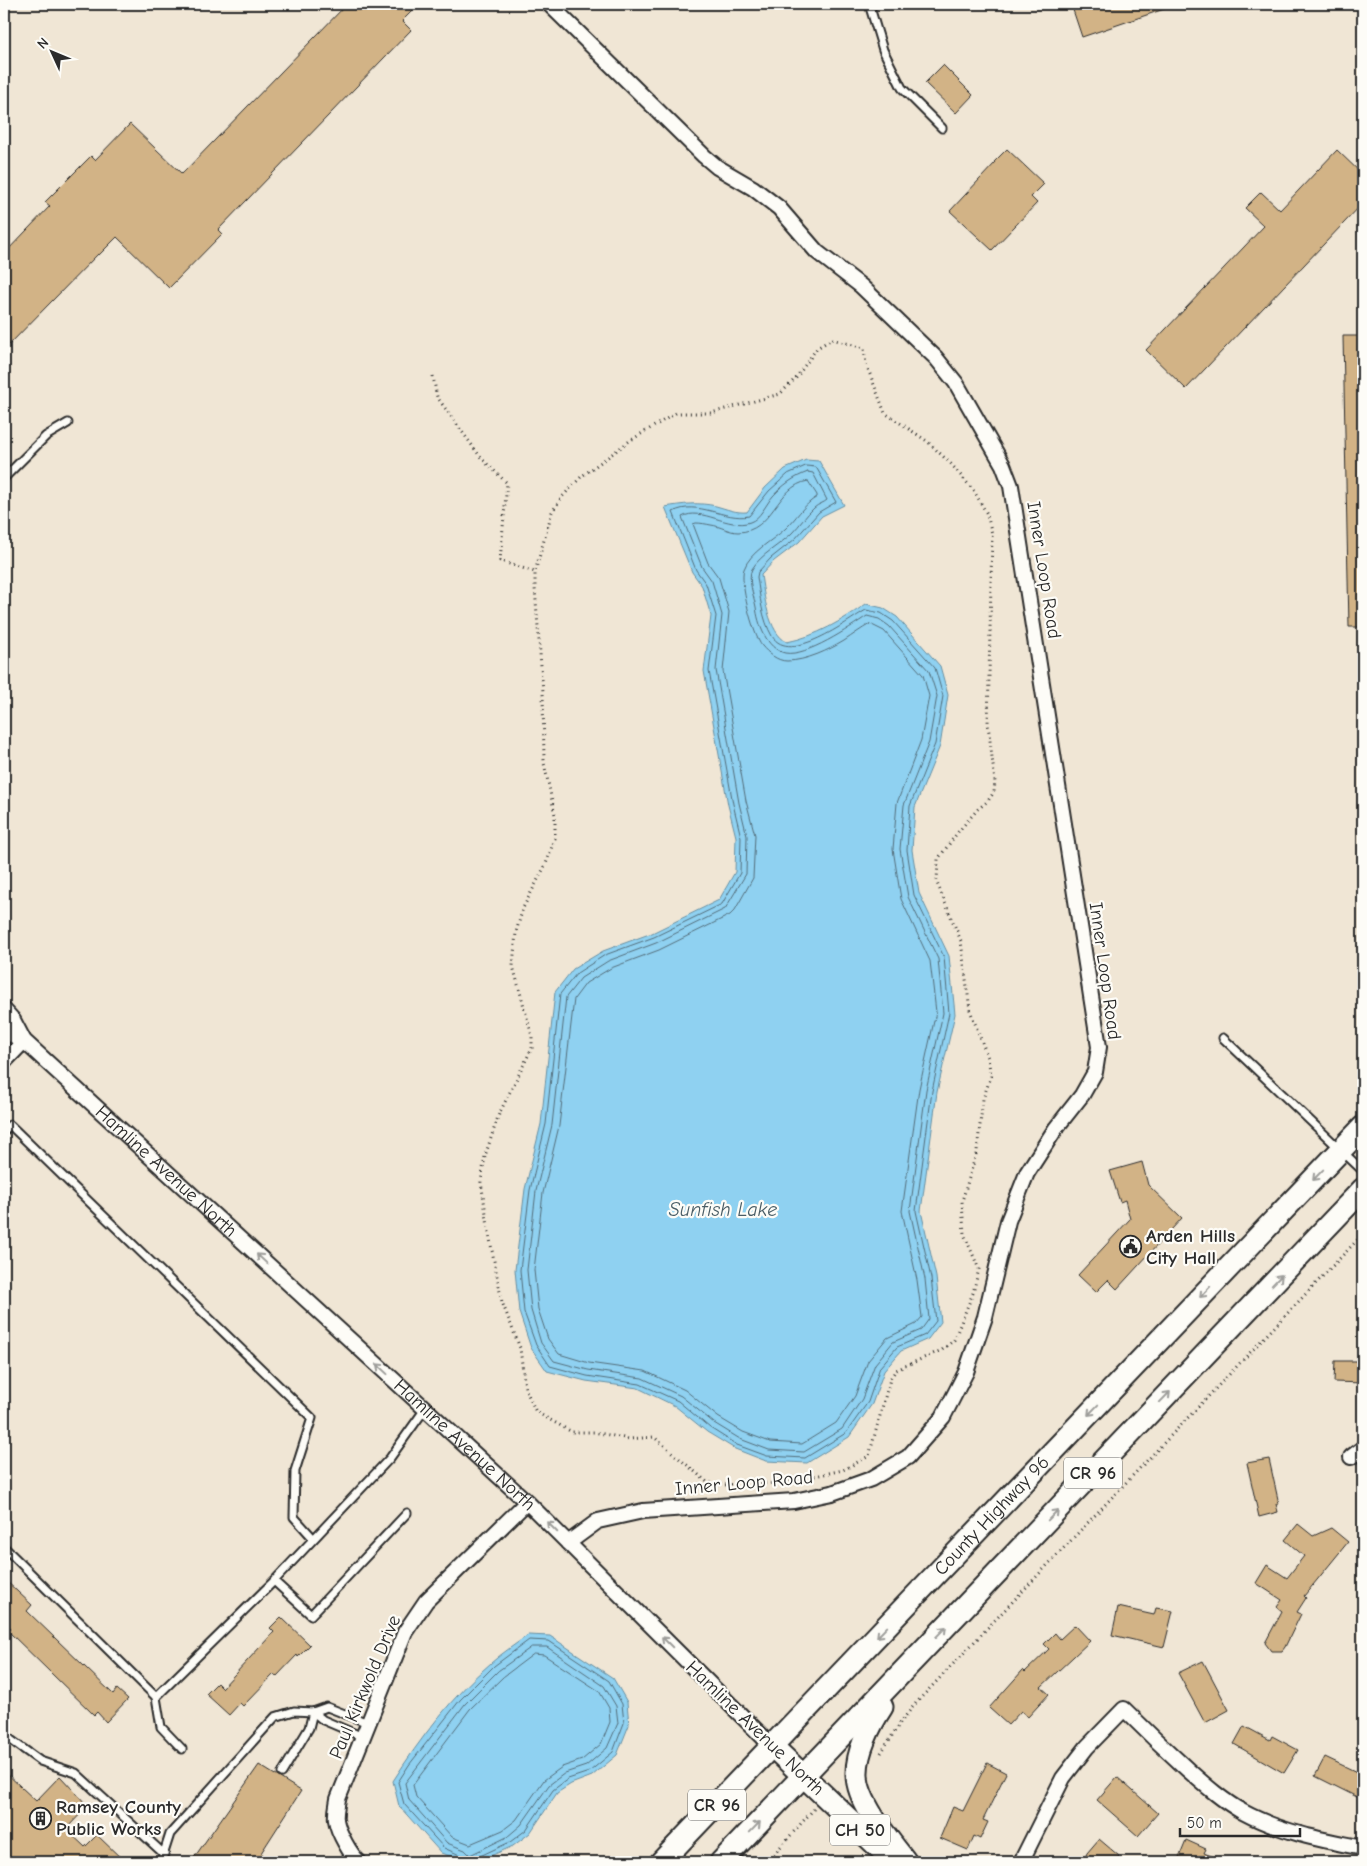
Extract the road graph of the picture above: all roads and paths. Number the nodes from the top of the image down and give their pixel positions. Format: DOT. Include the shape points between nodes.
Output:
graph roads {
  1 [pos="548,4"];
  2 [pos="869,4"];
  3 [pos="942,128"];
  4 [pos="433,376"];
  5 [pos="68,423"];
  6 [pos="4,478"];
  7 [pos="535,572"];
  8 [pos="4,1010"];
  9 [pos="4,1031"];
  10 [pos="1223,1038"];
  11 [pos="24,1040"];
  12 [pos="4,1062"];
  13 [pos="1363,1127"];
  14 [pos="4,1131"];
  15 [pos="1342,1150"];
  16 [pos="1363,1171"];
  17 [pos="1363,1190"];
  18 [pos="1363,1234"];
  19 [pos="425,1409"];
  20 [pos="1363,1448"];
  21 [pos="1351,1457"];
  22 [pos="527,1502"];
  23 [pos="407,1513"];
  24 [pos="313,1538"];
  25 [pos="568,1544"];
  26 [pos="4,1547"];
  27 [pos="274,1581"];
  28 [pos="918,1657"];
  29 [pos="156,1698"];
  30 [pos="314,1712"];
  31 [pos="366,1730"];
  32 [pos="4,1733"];
  33 [pos="773,1747"];
  34 [pos="182,1749"];
  35 [pos="877,1758"];
  36 [pos="282,1773"];
  37 [pos="803,1776"];
  38 [pos="801,1823"];
  39 [pos="1363,1848"];
  40 [pos="164,1854"];
  41 [pos="161,1862"];
  42 [pos="359,1862"];
  43 [pos="661,1862"];
  44 [pos="721,1862"];
  45 [pos="767,1862"];
  46 [pos="894,1862"];
  47 [pos="906,1862"];
  48 [pos="1021,1862"];
  1 -- 25 [label="street, Inner Loop Road" via="704,156 779,208 817,252 861,286 936,358 956,384 1003,464 1012,486 1099,1047 1095,1072 1082,1095 1026,1173 1008,1221 985,1317 966,1372 943,1417 908,1457 871,1479 832,1493 794,1501 643,1511 598,1521"];
  2 -- 3 [label="lane" via="883,50 902,88"];
  4 -- 7 [label="path" via="437,397 482,459 507,484 500,561"];
  5 -- 6 [label="lane" via="46,436"];
  7 -- 7 [label="path" via="544,763 555,815 555,838 546,864 523,908 516,932 513,966 532,1036 532,1048 499,1114 485,1156 481,1182 502,1302 520,1348 525,1388 536,1412 542,1417 572,1432 594,1432 629,1439 654,1438 707,1482 722,1485 782,1483 843,1470 869,1456 890,1379 896,1370 942,1350 954,1340 974,1292 979,1269 964,1234 962,1201 977,1151 983,1099 991,1076 988,1058 970,1010 962,941 937,883 938,859 994,792 988,724 992,534 987,514 951,464 927,441 885,413 866,364 864,348 832,339 817,348 780,394 711,413 676,413 631,440 582,476 552,512"];
  8 -- 11 [label="street, Hamline Avenue North"];
  9 -- 11 [label="street, Hamline Avenue North"];
  10 -- 15 [label="lane"];
  11 -- 12 [label="street"];
  19 -- 11 [label="street, Hamline Avenue North, one-way"];
  13 -- 15 [label="main road, County Highway 96 / CR 96"];
  14 -- 24 [label="lane" via="10,1125 312,1418 295,1471 294,1517"];
  15 -- 16 [label="lane"];
  15 -- 33 [label="main road, County Highway 96 / CR 96, one-way"];
  28 -- 17 [label="main road, CR 96, one-way"];
  18 -- 35 [label="path" via="935,1682 900,1723"];
  19 -- 22 [label="street, Hamline Avenue North"];
  19 -- 24 [label="lane" via="390,1458"];
  20 -- 21 [label="street"];
  25 -- 22 [label="street, Hamline Avenue North, one-way"];
  22 -- 31 [label="street, Paul Kirkwold Drive" via="426,1601 405,1632"];
  23 -- 27 [label="lane" via="311,1615"];
  24 -- 27 [label="lane"];
  33 -- 25 [label="street, Hamline Avenue North, one-way"];
  26 -- 29 [label="lane"];
  27 -- 29 [label="lane"];
  28 -- 37 [label="main road, CR 96"];
  28 -- 47 [label="main road" via="870,1725 856,1775 864,1802"];
  29 -- 34 [label="lane" via="161,1727"];
  30 -- 31 [label="lane" via="323,1720"];
  30 -- 31 [label="lane" via="326,1707"];
  30 -- 36 [label="lane" via="309,1728"];
  30 -- 40 [label="lane" via="294,1711 275,1717 170,1834"];
  31 -- 42 [label="street, Paul Kirkwold Drive" via="338,1799 336,1820"];
  32 -- 40 [label="lane" via="40,1761 76,1773"];
  33 -- 37 [label="main road, Hamline Avenue North / CH 50"];
  33 -- 43 [label="main road, County Highway 96 / CR 96"];
  44 -- 37 [label="main road, CR 96, one-way"];
  37 -- 46 [label="main road, Hamline Avenue North / CH 50"];
  38 -- 45 [label="path"];
  39 -- 48 [label="street" via="1304,1836 1242,1811 1210,1789 1124,1710 1087,1747 1063,1778"];
  40 -- 41 [label="lane"];
}
